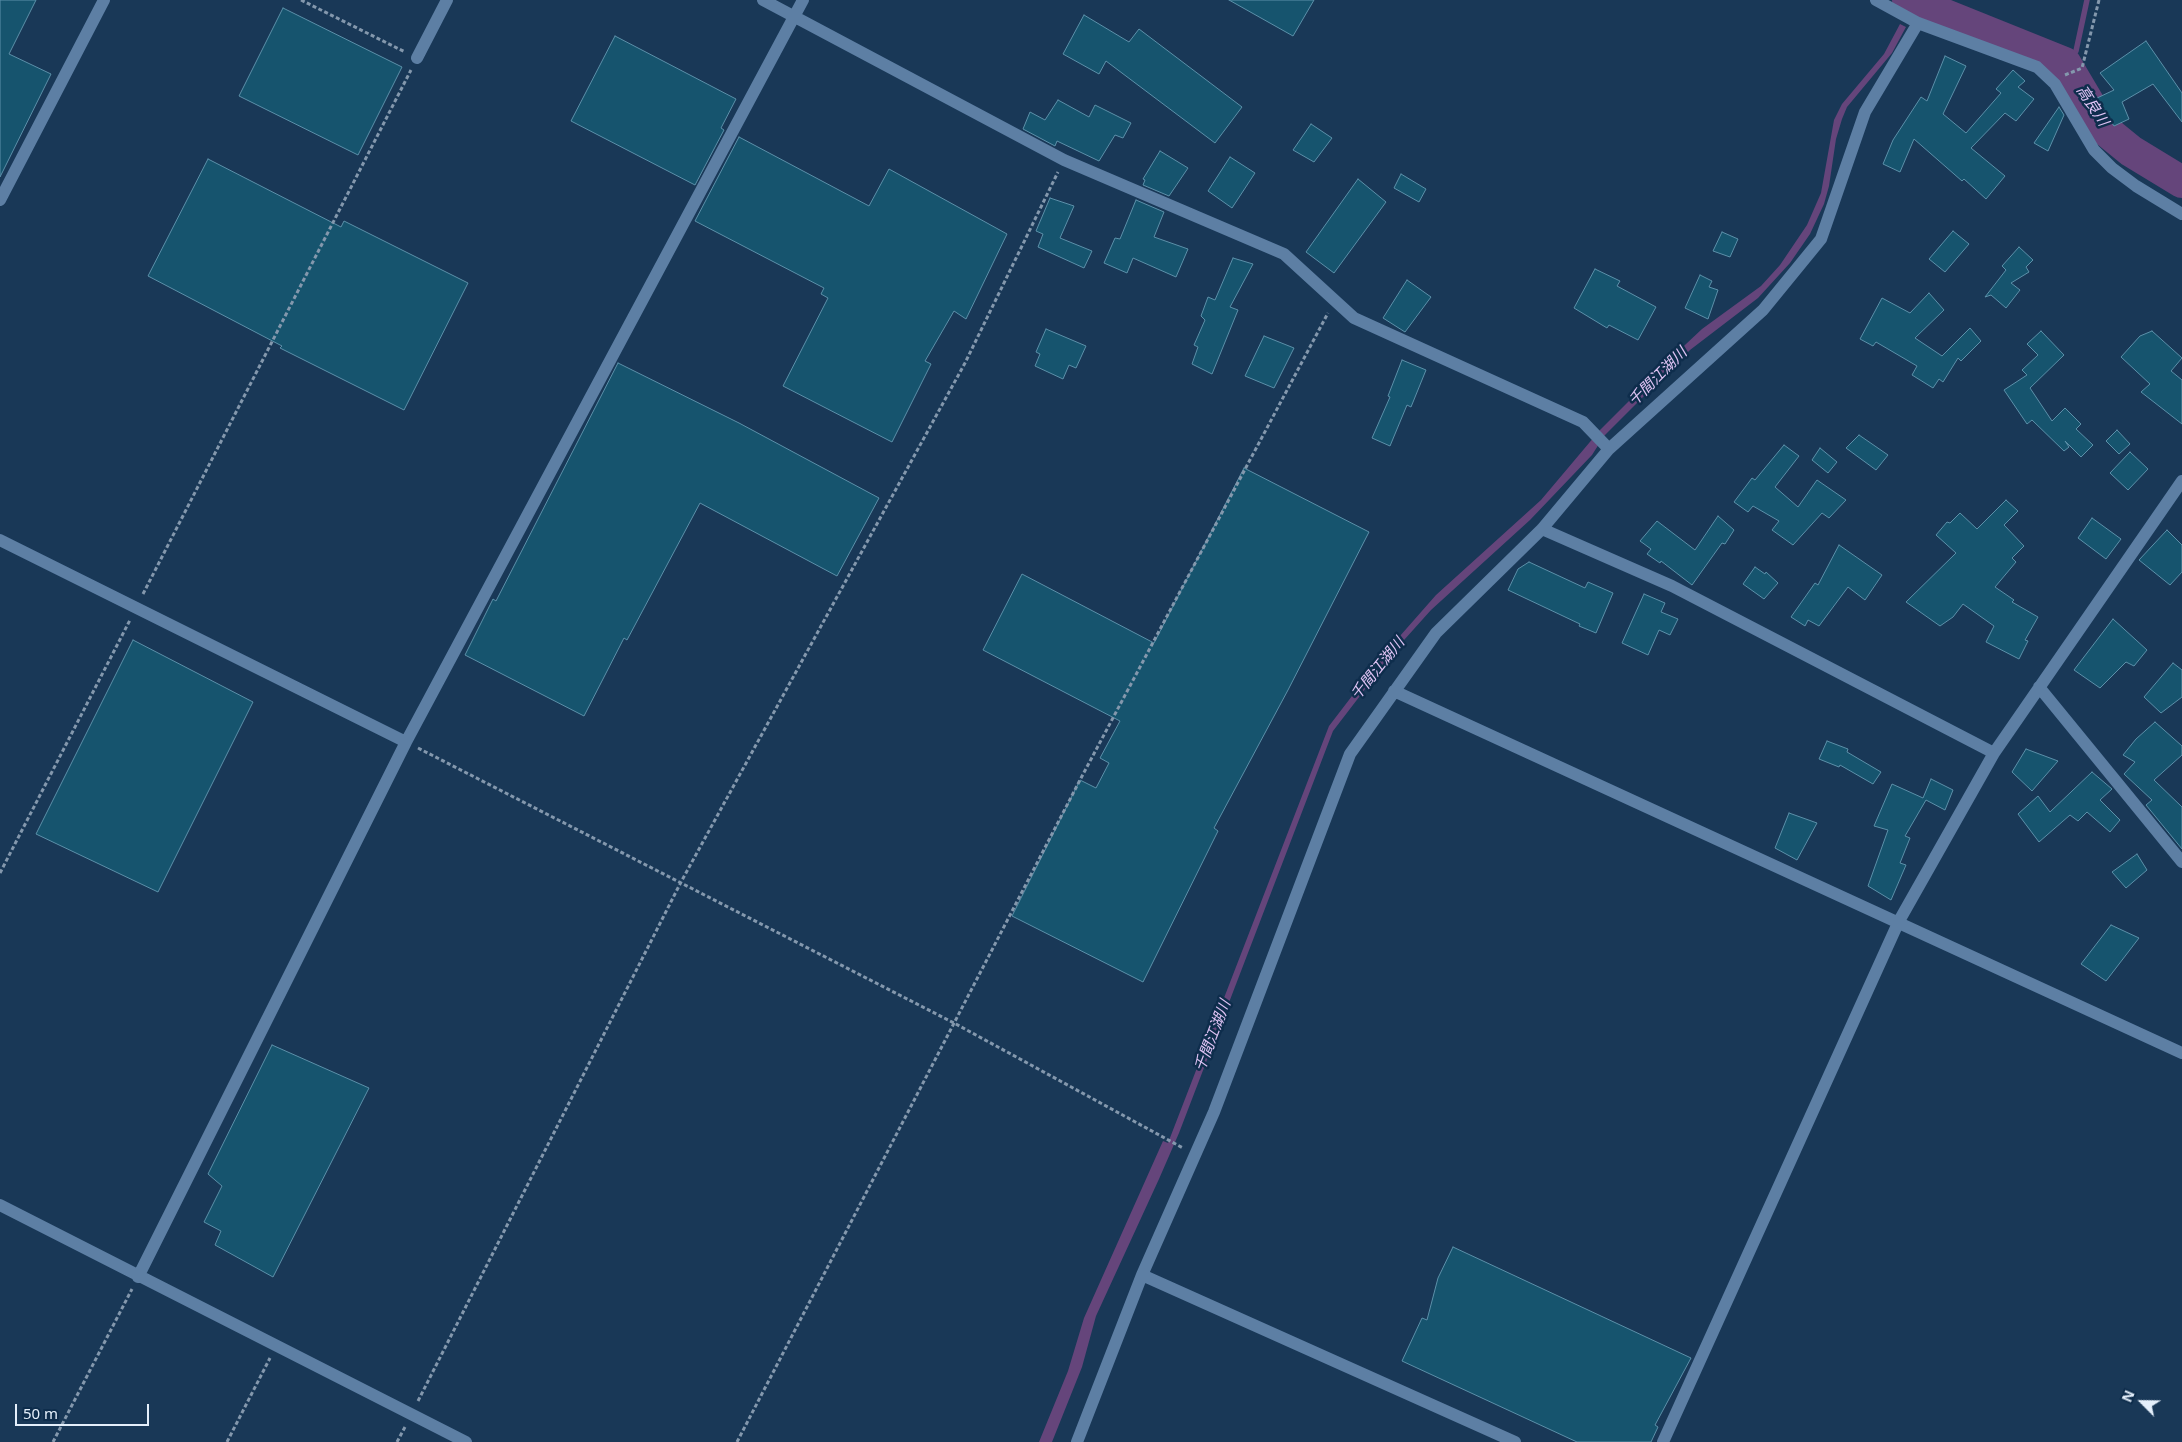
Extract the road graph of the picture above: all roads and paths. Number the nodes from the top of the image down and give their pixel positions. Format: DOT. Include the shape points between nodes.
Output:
graph roads {
  1 [pos="104,0"];
  2 [pos="300,0"];
  3 [pos="447,0"];
  4 [pos="763,0"];
  5 [pos="803,0"];
  6 [pos="1876,0"];
  7 [pos="2099,0"];
  8 [pos="794,18"];
  9 [pos="1918,23"];
  10 [pos="417,58"];
  11 [pos="2055,84"];
  12 [pos="1064,160"];
  13 [pos="0,200"];
  14 [pos="2182,214"];
  15 [pos="1334,301"];
  16 [pos="1609,449"];
  17 [pos="2182,482"];
  18 [pos="1542,529"];
  19 [pos="0,540"];
  20 [pos="136,607"];
  21 [pos="2039,687"];
  22 [pos="1394,691"];
  23 [pos="406,742"];
  24 [pos="1994,753"];
  25 [pos="2182,862"];
  26 [pos="0,873"];
  27 [pos="681,882"];
  28 [pos="1899,921"];
  29 [pos="954,1023"];
  30 [pos="2182,1053"];
  31 [pos="1195,1155"];
  32 [pos="0,1205"];
  33 [pos="1142,1274"];
  34 [pos="138,1277"];
  35 [pos="277,1346"];
  36 [pos="412,1413"];
  37 [pos="53,1442"];
  38 [pos="227,1442"];
  39 [pos="466,1442"];
  40 [pos="737,1442"];
  41 [pos="1078,1442"];
  42 [pos="1515,1442"];
  43 [pos="1663,1442"];
  1 -- 13 [label="street"];
  2 -- 10 [label="path"];
  3 -- 10 [label="street"];
  4 -- 8 [label="street"];
  5 -- 8 [label="street"];
  6 -- 9 [label="street"];
  7 -- 11 [label="path" via="2082,68 2053,79"];
  8 -- 12 [label="street"];
  8 -- 23 [label="street"];
  9 -- 11 [label="street" via="2037,67"];
  9 -- 16 [label="street" via="1865,112 1822,238 1763,310"];
  10 -- 20 [label="path"];
  11 -- 14 [label="street" via="2094,150 2112,168"];
  12 -- 15 [label="street" via="1284,254"];
  12 -- 27 [label="path" via="965,363"];
  15 -- 16 [label="street" via="1354,318 1583,422"];
  15 -- 29 [label="path"];
  16 -- 18 [label="street"];
  17 -- 21 [label="street"];
  18 -- 22 [label="street" via="1436,633"];
  18 -- 24 [label="street" via="1672,586"];
  19 -- 20 [label="street"];
  20 -- 23 [label="street"];
  20 -- 26 [label="path"];
  21 -- 24 [label="street"];
  21 -- 25 [label="street"];
  22 -- 28 [label="street"];
  22 -- 31 [label="street" via="1350,754"];
  23 -- 27 [label="path"];
  23 -- 34 [label="street"];
  24 -- 28 [label="street"];
  27 -- 29 [label="path"];
  27 -- 36 [label="path"];
  28 -- 30 [label="street"];
  28 -- 43 [label="street"];
  29 -- 31 [label="path"];
  29 -- 40 [label="path"];
  31 -- 33 [label="street"];
  32 -- 34 [label="street"];
  33 -- 41 [label="street"];
  33 -- 42 [label="street"];
  34 -- 35 [label="street"];
  34 -- 37 [label="path"];
  35 -- 36 [label="street"];
  35 -- 38 [label="path"];
  36 -- 39 [label="street"];
}
